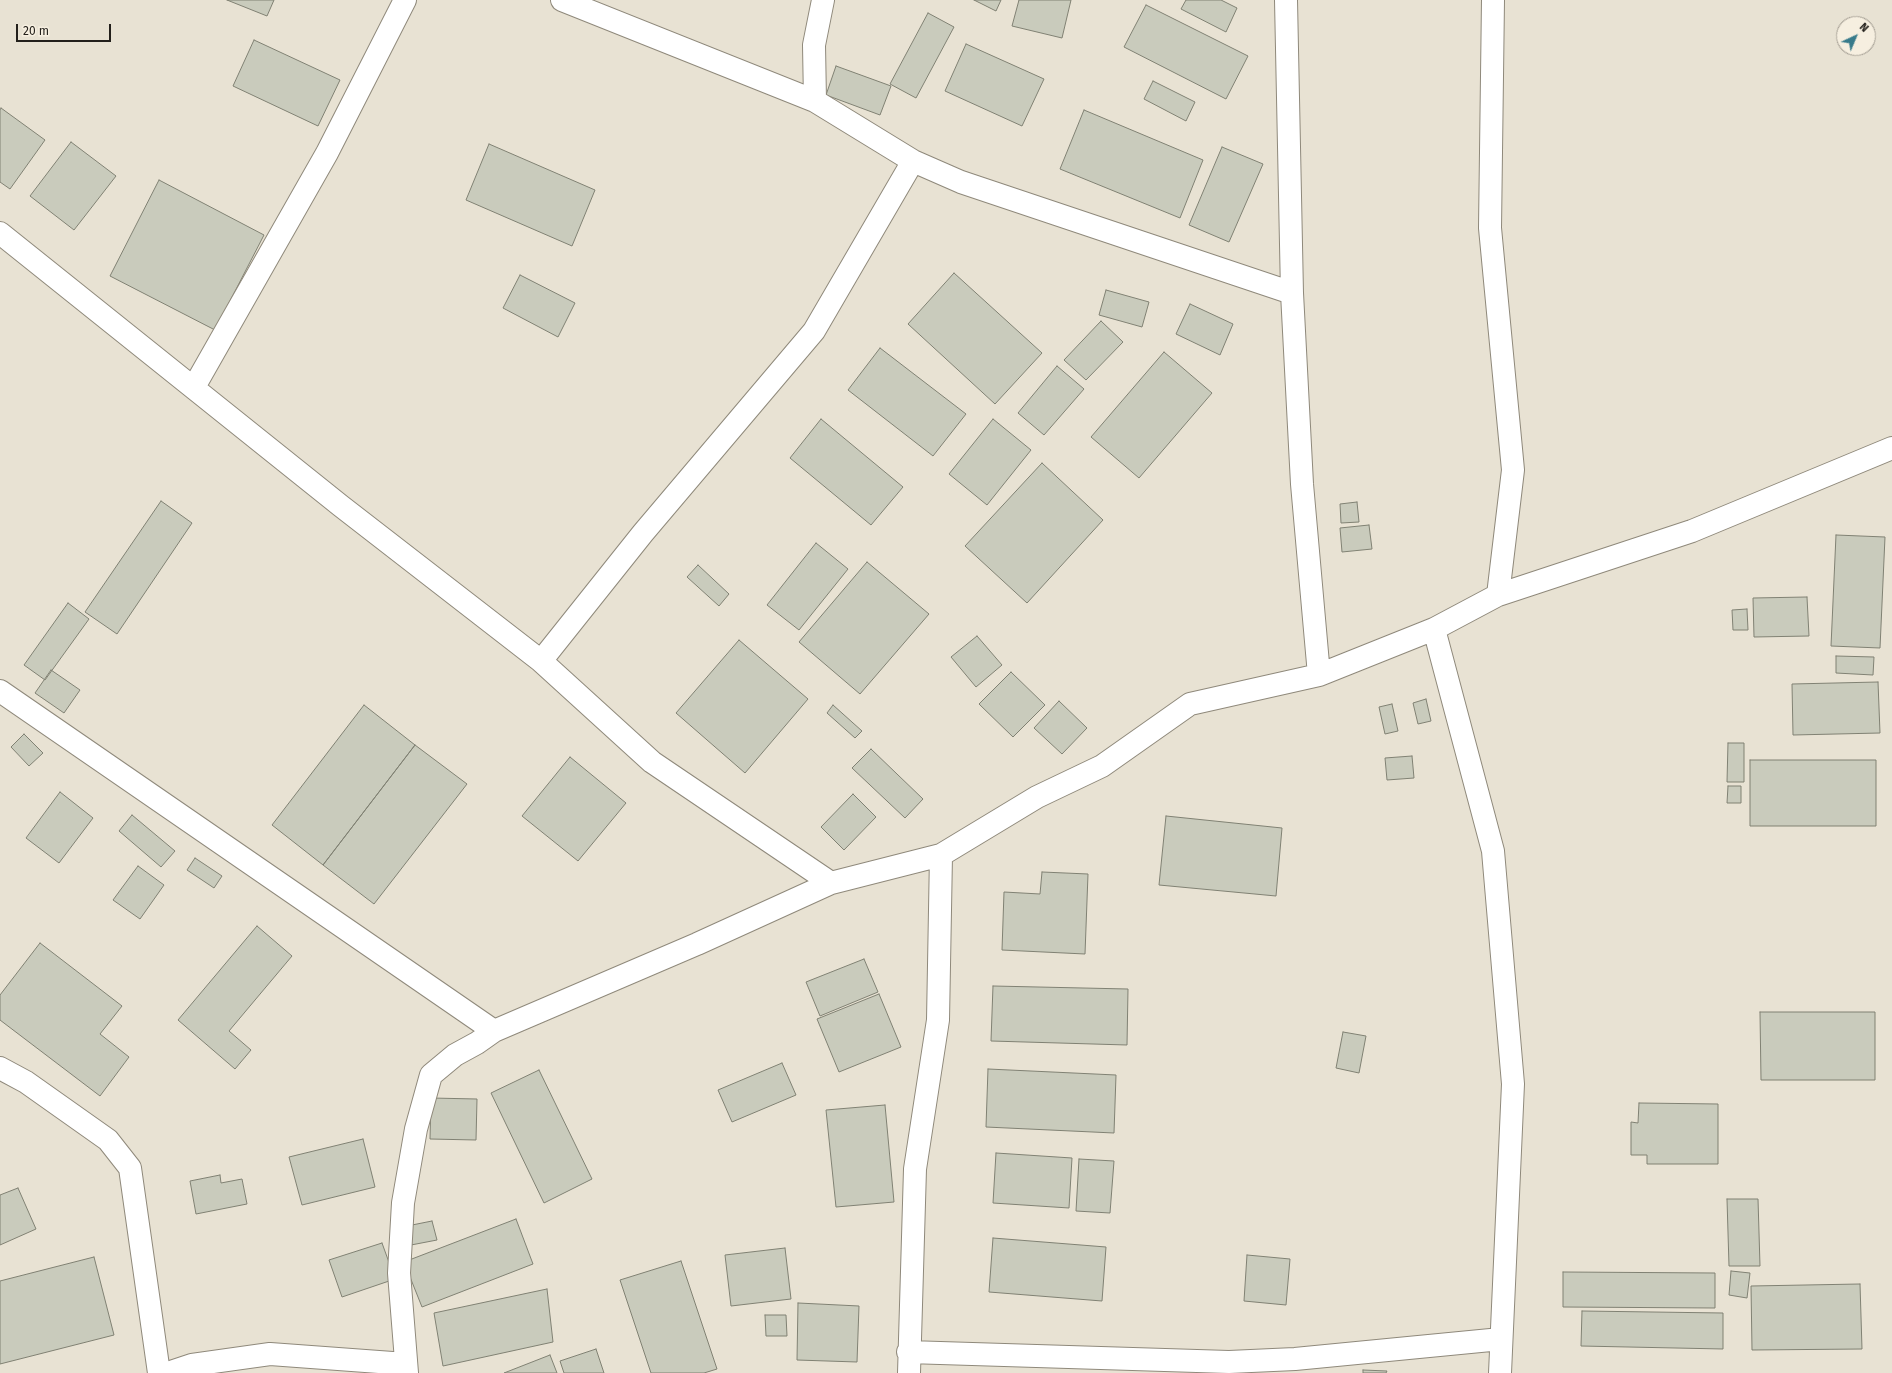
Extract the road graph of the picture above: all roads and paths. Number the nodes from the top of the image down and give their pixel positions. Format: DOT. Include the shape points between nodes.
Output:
graph roads {
  1 [pos="405,0"];
  2 [pos="562,0"];
  3 [pos="824,0"];
  4 [pos="1286,0"];
  5 [pos="1493,0"];
  6 [pos="815,101"];
  7 [pos="912,161"];
  8 [pos="0,233"];
  9 [pos="1292,293"];
  10 [pos="194,387"];
  11 [pos="1892,448"];
  12 [pos="1498,595"];
  13 [pos="1434,629"];
  14 [pos="541,661"];
  15 [pos="1319,675"];
  16 [pos="0,691"];
  17 [pos="940,855"];
  18 [pos="831,883"];
  19 [pos="494,1031"];
  20 [pos="0,1068"];
  21 [pos="1501,1338"];
  22 [pos="908,1352"];
  23 [pos="407,1368"];
  24 [pos="159,1373"];
  25 [pos="168,1373"];
  26 [pos="909,1373"];
  27 [pos="1500,1373"];
  1 -- 10 [label="street" via="327,153"];
  2 -- 6 [label="street"];
  3 -- 6 [label="street" via="814,46"];
  4 -- 9 [label="street"];
  5 -- 12 [label="street" via="1490,228 1513,470"];
  6 -- 7 [label="street"];
  7 -- 9 [label="street" via="961,182"];
  7 -- 14 [label="street" via="814,331 643,533"];
  8 -- 10 [label="street"];
  9 -- 15 [label="street" via="1302,484"];
  10 -- 14 [label="street" via="341,506"];
  11 -- 12 [label="street" via="1692,530"];
  12 -- 13 [label="street"];
  13 -- 15 [label="street"];
  13 -- 21 [label="street" via="1493,852 1513,1084"];
  14 -- 18 [label="street" via="652,762"];
  15 -- 17 [label="street" via="1190,704 1102,766 1037,797"];
  16 -- 19 [label="street"];
  17 -- 18 [label="street"];
  17 -- 22 [label="street" via="938,1020 915,1169"];
  18 -- 19 [label="street"];
  19 -- 23 [label="street" via="455,1054 431,1075 416,1129 403,1203 399,1273"];
  20 -- 24 [label="street" via="26,1082 108,1140 130,1168"];
  21 -- 22 [label="street" via="1295,1359 1229,1362"];
  21 -- 27 [label="street"];
  22 -- 26 [label="street"];
  23 -- 25 [label="street" via="270,1354 192,1365"];
}
